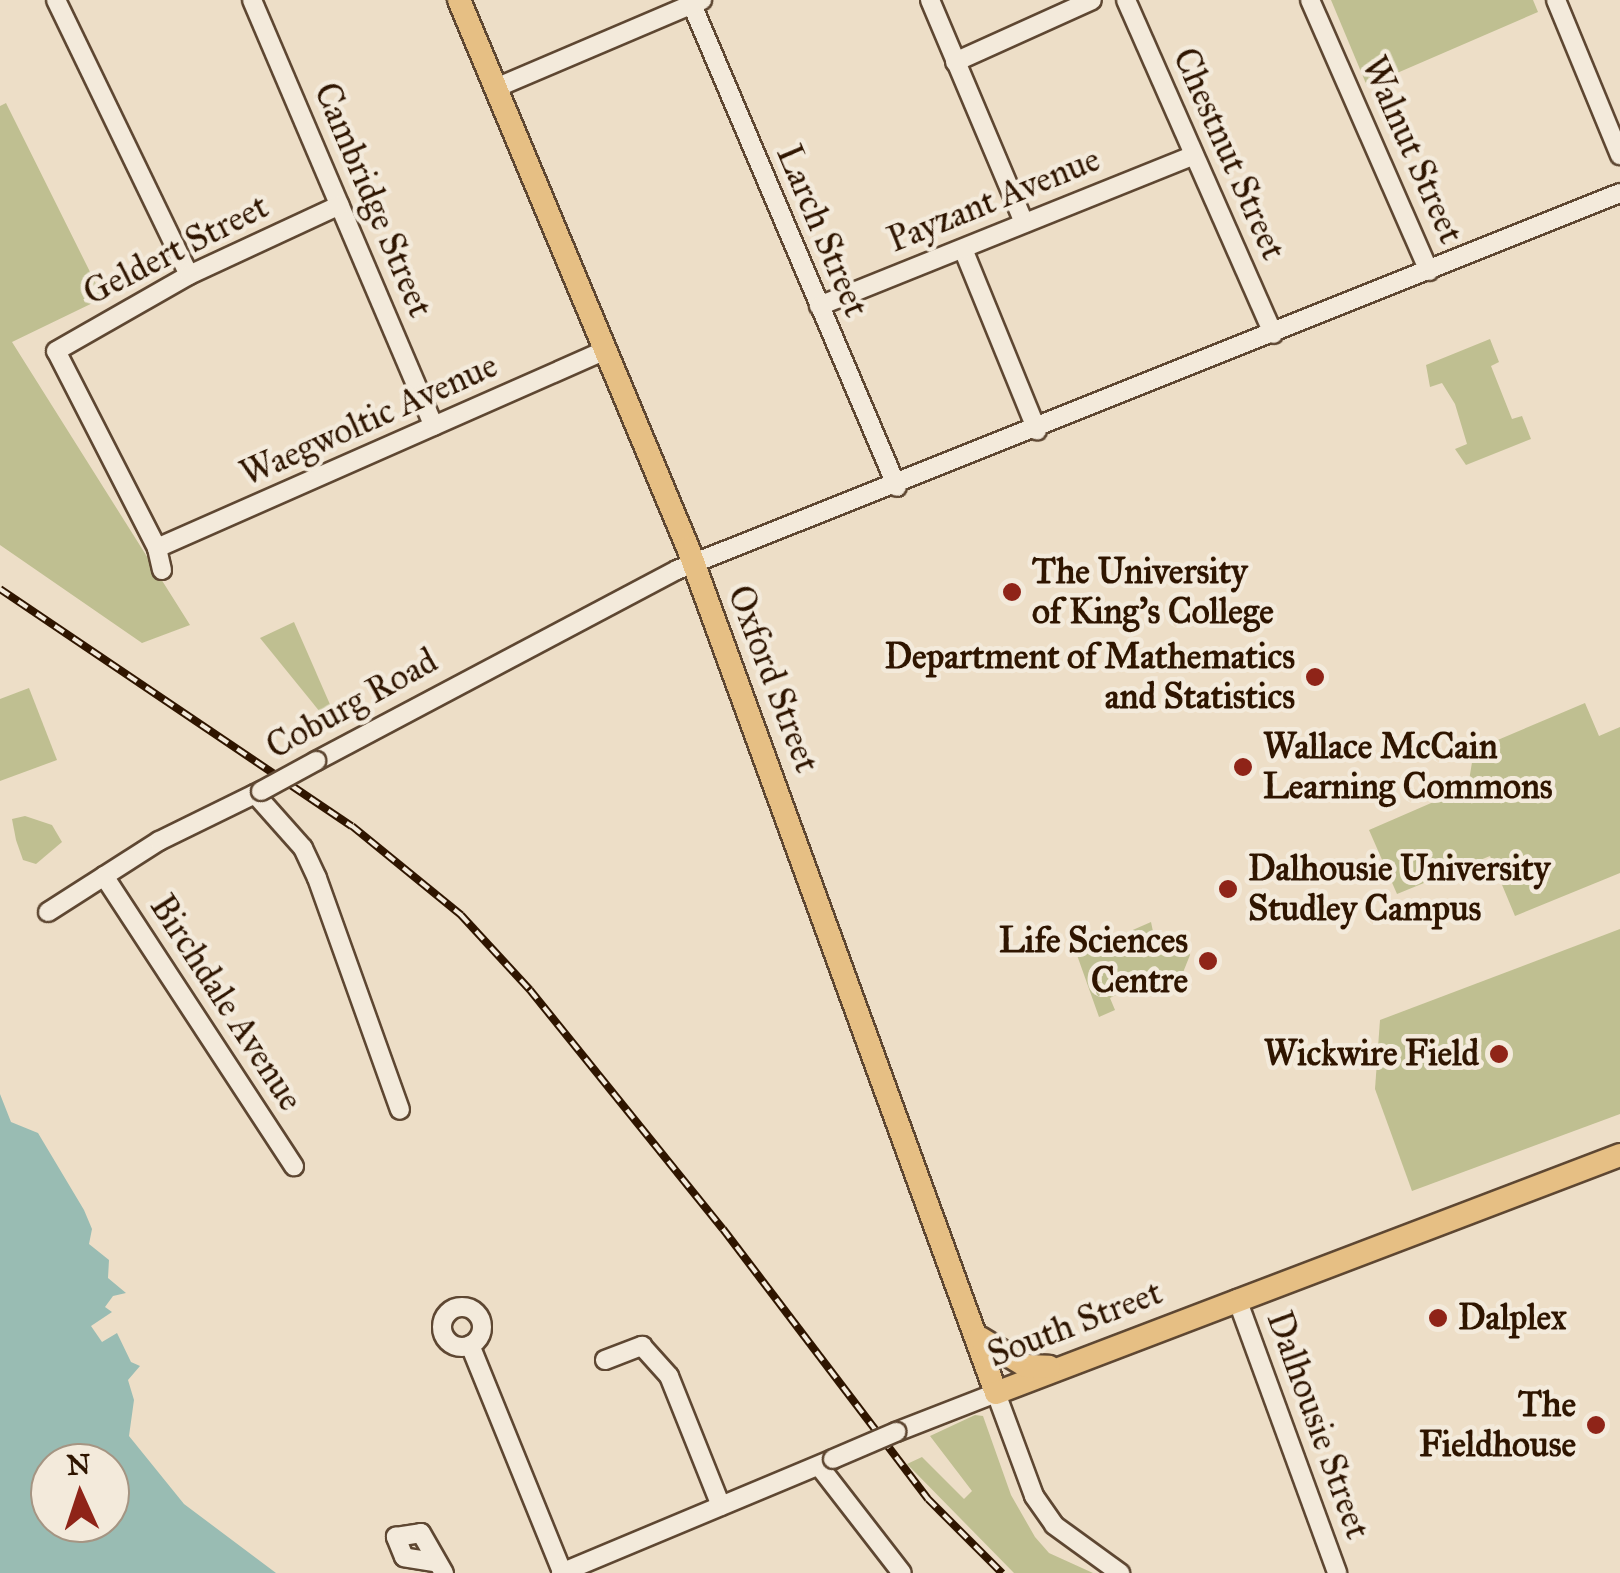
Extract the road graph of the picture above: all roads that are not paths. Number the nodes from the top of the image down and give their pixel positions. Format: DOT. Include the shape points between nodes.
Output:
graph roads {
  1 [pos="56,0"];
  2 [pos="252,0"];
  3 [pos="458,0"];
  4 [pos="930,0"];
  5 [pos="1092,0"];
  6 [pos="1126,0"];
  7 [pos="1310,0"];
  8 [pos="1556,0"];
  9 [pos="695,2"];
  10 [pos="955,62"];
  11 [pos="498,87"];
  12 [pos="1620,154"];
  13 [pos="1194,155"];
  14 [pos="1620,193"];
  15 [pos="340,205"];
  16 [pos="1024,223"];
  17 [pos="962,249"];
  18 [pos="1430,272"];
  19 [pos="190,276"];
  20 [pos="819,306"];
  21 [pos="1273,334"];
  22 [pos="606,350"];
  23 [pos="434,426"];
  24 [pos="1037,430"];
  25 [pos="896,487"];
  26 [pos="158,548"];
  27 [pos="693,564"];
  28 [pos="162,570"];
  29 [pos="258,793"];
  30 [pos="104,876"];
  31 [pos="48,912"];
  32 [pos="400,1110"];
  33 [pos="1620,1155"];
  34 [pos="294,1166"];
  35 [pos="1237,1299"];
  36 [pos="974,1332"];
  37 [pos="470,1344"];
  38 [pos="604,1360"];
  39 [pos="1055,1367"];
  40 [pos="996,1392"];
  41 [pos="826,1463"];
  42 [pos="721,1506"];
  43 [pos="561,1573"];
  44 [pos="902,1573"];
  45 [pos="1120,1573"];
  46 [pos="1337,1573"];
  1 -- 19 [label="street"];
  2 -- 15 [label="street, Cambridge Street"];
  3 -- 11 [label="main road, Oxford Street"];
  4 -- 10 [label="street"];
  5 -- 10 [label="street"];
  6 -- 13 [label="street, Chestnut Street"];
  7 -- 18 [label="street, Walnut Street"];
  8 -- 12 [label="street"];
  9 -- 11 [label="street"];
  9 -- 20 [label="street, Larch Street"];
  10 -- 16 [label="street"];
  11 -- 22 [label="main road, Oxford Street"];
  13 -- 16 [label="street, Payzant Avenue"];
  13 -- 21 [label="street, Chestnut Street"];
  14 -- 18 [label="street, Coburg Road"];
  15 -- 19 [label="street, Geldert Street"];
  15 -- 23 [label="street, Cambridge Street"];
  16 -- 17 [label="street, Payzant Avenue"];
  17 -- 20 [label="street, Payzant Avenue"];
  17 -- 24 [label="street"];
  18 -- 21 [label="street, Coburg Road"];
  19 -- 26 [label="street, Geldert Street" via="60,346 58,364"];
  20 -- 25 [label="street, Larch Street"];
  21 -- 24 [label="street, Coburg Road"];
  22 -- 23 [label="street, Waegwoltic Avenue"];
  22 -- 27 [label="main road, Oxford Street"];
  23 -- 26 [label="street, Waegwoltic Avenue"];
  24 -- 25 [label="street, Coburg Road"];
  25 -- 27 [label="street, Coburg Road"];
  26 -- 28 [label="street"];
  27 -- 29 [label="street, Coburg Road, bridge"];
  27 -- 36 [label="main road, Oxford Street"];
  29 -- 30 [label="street, Coburg Road"];
  29 -- 32 [label="street" via="303,848 317,878"];
  30 -- 31 [label="street, Coburg Road"];
  30 -- 34 [label="street, Birchdale Avenue"];
  33 -- 35 [label="main road, South Street"];
  35 -- 39 [label="main road, South Street"];
  35 -- 46 [label="street, Dalhousie Street"];
  36 -- 39 [label="main road" via="1001,1356"];
  36 -- 40 [label="main road, Oxford Street"];
  37 -- 43 [label="street"];
  38 -- 42 [label="street" via="642,1346 669,1376"];
  39 -- 40 [label="main road, South Street"];
  40 -- 41 [label="street, South Street, bridge"];
  40 -- 45 [label="street" via="1034,1496 1054,1526"];
  41 -- 42 [label="street, South Street"];
  41 -- 44 [label="street"];
  42 -- 43 [label="street, South Street"];
}
